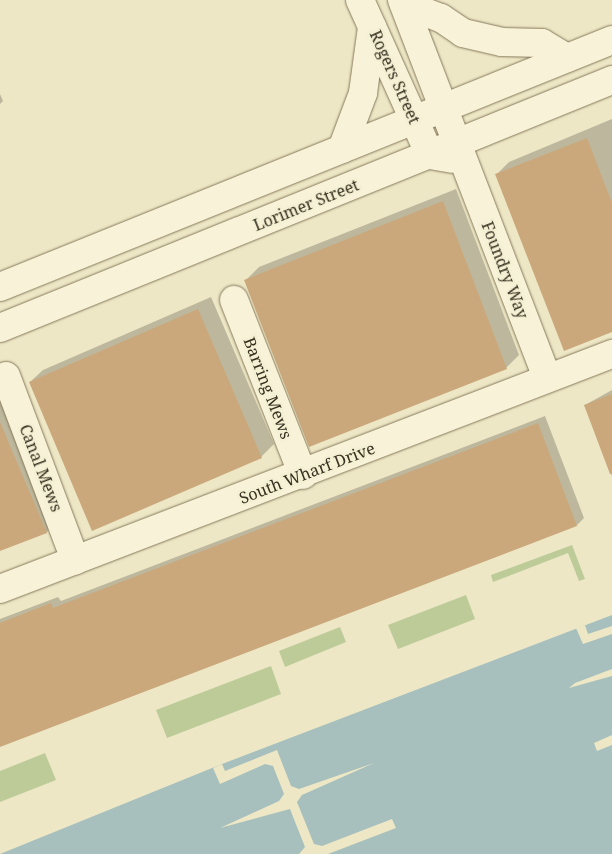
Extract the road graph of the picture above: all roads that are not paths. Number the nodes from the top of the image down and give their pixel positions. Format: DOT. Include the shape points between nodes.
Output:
graph roads {
  1 [pos="360,0"];
  2 [pos="403,2"];
  3 [pos="372,27"];
  4 [pos="612,40"];
  5 [pos="567,58"];
  6 [pos="612,80"];
  7 [pos="444,107"];
  8 [pos="414,119"];
  9 [pos="342,149"];
  10 [pos="461,152"];
  11 [pos="430,155"];
  12 [pos="0,288"];
  13 [pos="234,300"];
  14 [pos="0,328"];
  15 [pos="612,354"];
  16 [pos="6,376"];
  17 [pos="547,378"];
  18 [pos="303,475"];
  19 [pos="75,560"];
  20 [pos="0,589"];
  1 -- 3 [label="main road, Rogers Street"];
  2 -- 5 [label="main road" via="441,18 463,33 502,42 542,43"];
  2 -- 7 [label="main road, Rogers Street"];
  3 -- 8 [label="main road, Rogers Street"];
  3 -- 9 [label="main road" via="364,92"];
  4 -- 5 [label="main road"];
  5 -- 7 [label="main road"];
  6 -- 10 [label="main road, Lorimer Street"];
  7 -- 8 [label="main road"];
  7 -- 10 [label="main road, Rogers Street"];
  8 -- 9 [label="main road"];
  8 -- 11 [label="main road, Rogers Street"];
  9 -- 12 [label="main road"];
  10 -- 11 [label="main road, Lorimer Street"];
  10 -- 17 [label="main road, Foundry Way"];
  11 -- 14 [label="main road, Lorimer Street"];
  13 -- 18 [label="main road, Barring Mews"];
  15 -- 17 [label="main road, South Wharf Drive"];
  16 -- 19 [label="main road, Canal Mews"];
  17 -- 18 [label="main road, South Wharf Drive"];
  18 -- 19 [label="main road, South Wharf Drive"];
  19 -- 20 [label="main road, South Wharf Drive"];
}
